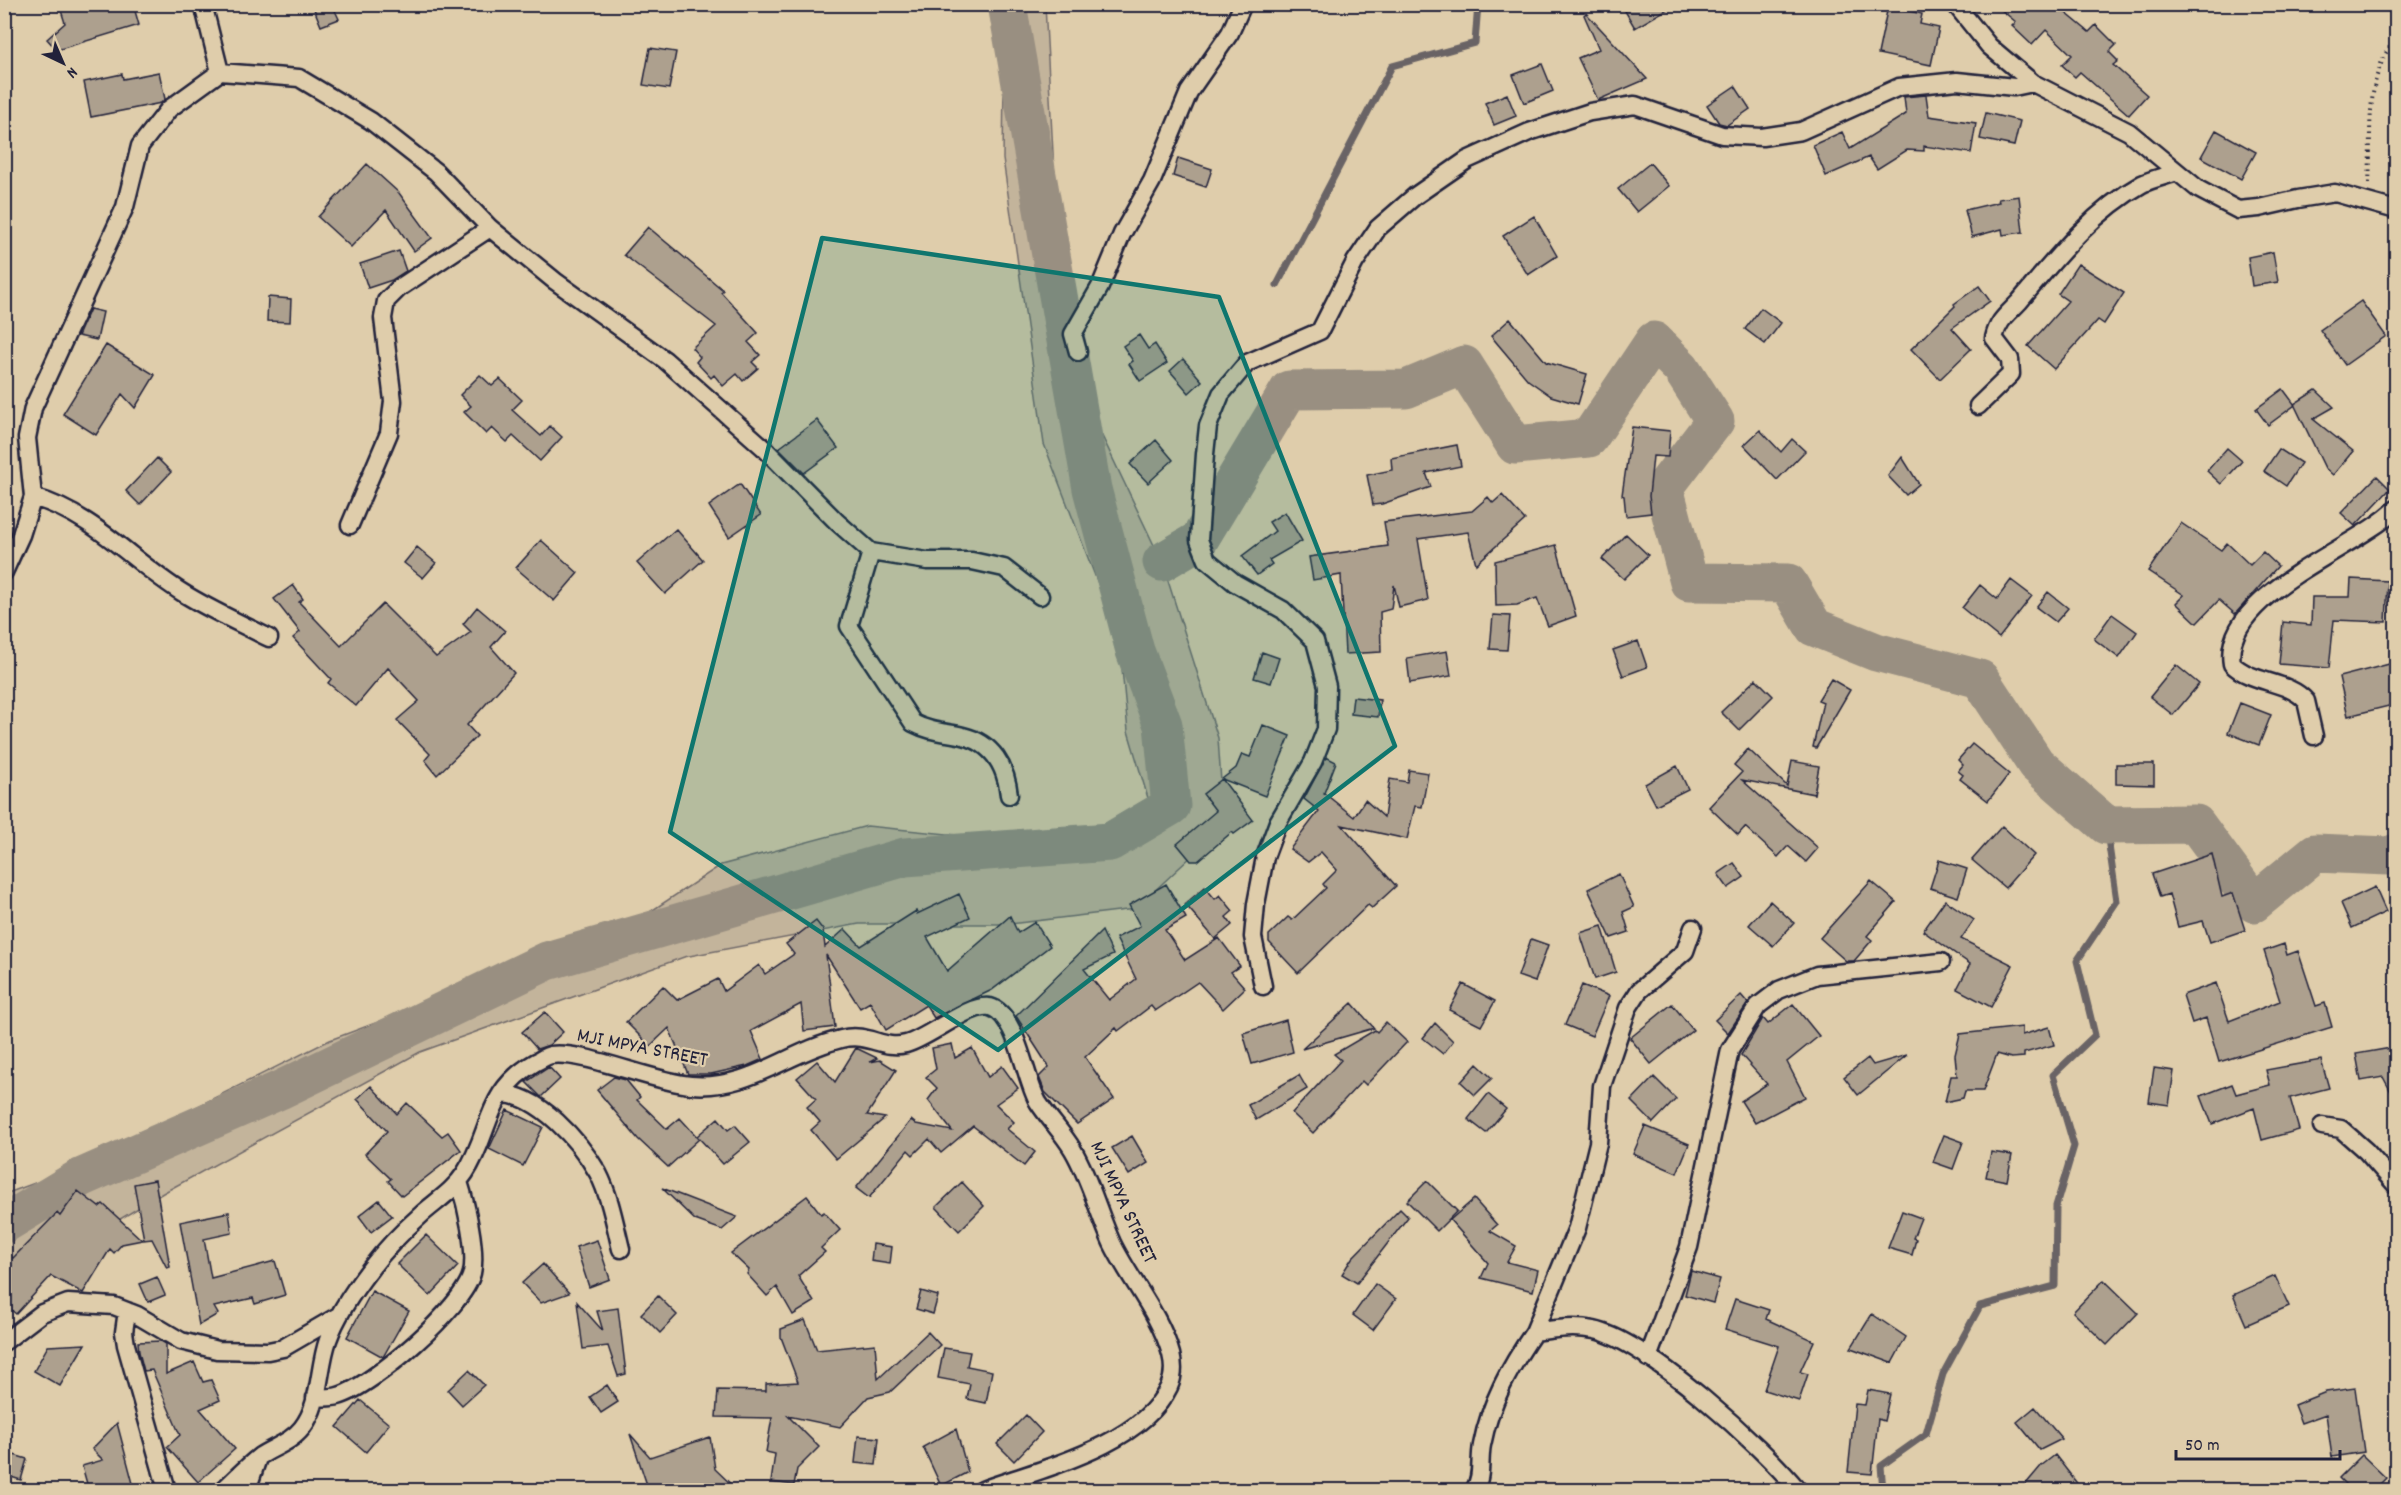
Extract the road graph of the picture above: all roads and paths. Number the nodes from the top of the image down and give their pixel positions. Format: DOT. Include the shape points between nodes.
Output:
graph roads {
  1 [pos="203,4"];
  2 [pos="1243,4"];
  3 [pos="1955,4"];
  4 [pos="2397,38"];
  5 [pos="220,72"];
  6 [pos="2033,83"];
  7 [pos="2177,172"];
  8 [pos="2368,202"];
  9 [pos="2397,210"];
  10 [pos="490,228"];
  11 [pos="1078,352"];
  12 [pos="1978,406"];
  13 [pos="33,497"];
  14 [pos="2397,509"];
  15 [pos="350,525"];
  16 [pos="871,552"];
  17 [pos="4,572"];
  18 [pos="1040,596"];
  19 [pos="269,638"];
  20 [pos="2314,736"];
  21 [pos="1009,795"];
  22 [pos="1693,928"];
  23 [pos="1941,962"];
  24 [pos="1263,986"];
  25 [pos="501,1094"];
  26 [pos="2322,1126"];
  27 [pos="459,1182"];
  28 [pos="2397,1185"];
  29 [pos="621,1249"];
  30 [pos="128,1311"];
  31 [pos="339,1316"];
  32 [pos="1534,1332"];
  33 [pos="4,1342"];
  34 [pos="1648,1358"];
  35 [pos="315,1398"];
  36 [pos="258,1457"];
  37 [pos="167,1491"];
  38 [pos="223,1491"];
  39 [pos="247,1491"];
  40 [pos="982,1491"];
  41 [pos="1474,1491"];
  42 [pos="1798,1491"];
  1 -- 5 [label="street"];
  2 -- 11 [label="street" via="1230,33 1189,92 1152,181 1122,234 1100,287 1079,320 1073,334"];
  3 -- 6 [label="street" via="1989,46"];
  4 -- 8 [label="path" via="2379,67 2368,135"];
  5 -- 10 [label="street" via="299,78 332,95 436,172"];
  5 -- 13 [label="street" via="169,109 140,147 125,207 33,408 27,438"];
  6 -- 7 [label="street" via="2129,132"];
  6 -- 24 [label="street" via="2014,87 1957,81 1899,87 1801,131 1762,137 1722,135 1635,105 1590,112 1529,132 1467,160 1415,196 1378,228 1355,262 1320,332 1247,363 1221,394 1208,426 1199,540 1207,560 1235,583 1283,610 1315,641 1327,686 1326,729 1313,762 1278,822 1265,857 1253,936"];
  7 -- 8 [label="street" via="2198,189 2238,210 2335,193"];
  7 -- 12 [label="street" via="2143,184 2112,206 2079,234 2000,319 1994,338 2010,359 2011,374"];
  8 -- 9 [label="street"];
  10 -- 15 [label="street" via="399,288 386,301 383,318 393,401 389,433"];
  10 -- 16 [label="street" via="555,281 665,360 763,447"];
  13 -- 17 [label="street"];
  13 -- 19 [label="street" via="80,516 183,594"];
  14 -- 20 [label="street" via="2278,589 2240,623 2232,640 2232,664 2239,671 2291,690 2306,701"];
  16 -- 18 [label="street" via="927,561 972,561 1004,568"];
  16 -- 21 [label="street" via="849,626 913,723 928,731 978,742 1006,770"];
  22 -- 32 [label="street" via="1685,951 1639,991 1628,1008 1602,1086 1598,1143 1577,1228"];
  23 -- 34 [label="street" via="1817,975 1779,990 1758,1006 1730,1050 1689,1247"];
  25 -- 27 [label="street, MJI MPYA STREET"];
  25 -- 29 [label="street" via="514,1094 540,1107 585,1157 598,1174"];
  25 -- 40 [label="street, MJI MPYA STREET" via="532,1064 552,1055 664,1081 711,1087 750,1078 843,1038 863,1035 886,1045 903,1045 974,1009 990,1007 1001,1014 1013,1031 1037,1101 1072,1148 1113,1243 1164,1336 1174,1373 1154,1410 1127,1433"];
  26 -- 28 [label="street" via="2341,1129"];
  27 -- 31 [label="street, MJI MPYA STREET" via="373,1264"];
  27 -- 35 [label="street" via="470,1226 472,1272 467,1285 435,1323 376,1375 339,1396"];
  30 -- 31 [label="street" via="181,1341 200,1347 253,1351 283,1348"];
  30 -- 33 [label="street" via="114,1306 68,1303 42,1313"];
  30 -- 37 [label="street" via="126,1345"];
  31 -- 35 [label="street, MJI MPYA STREET" via="327,1342"];
  32 -- 34 [label="street" via="1596,1330"];
  32 -- 41 [label="street" via="1512,1364 1492,1405"];
  34 -- 42 [label="street" via="1779,1467"];
  35 -- 36 [label="street, MJI MPYA STREET" via="302,1428"];
  36 -- 38 [label="street, MJI MPYA STREET"];
  36 -- 39 [label="street"];
}
